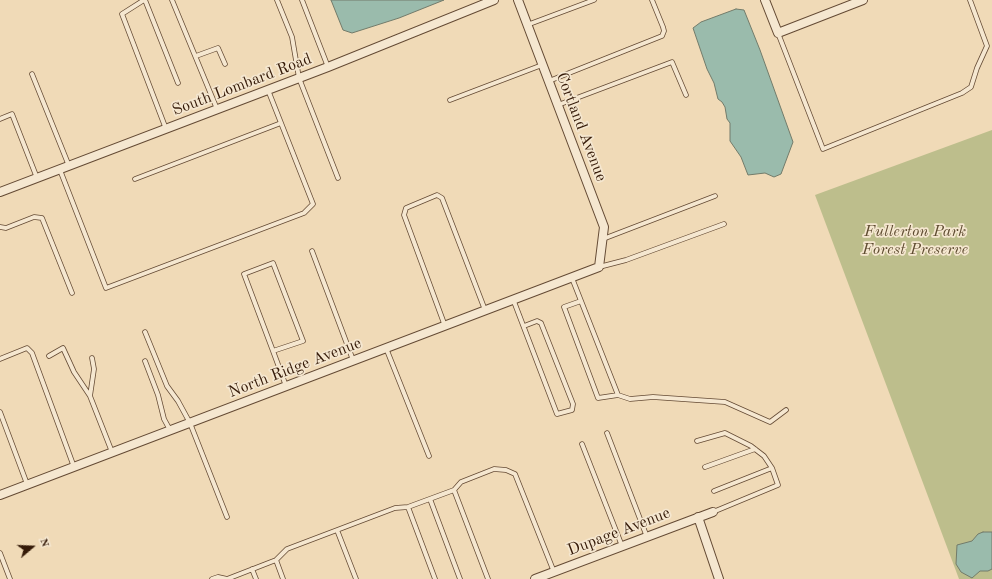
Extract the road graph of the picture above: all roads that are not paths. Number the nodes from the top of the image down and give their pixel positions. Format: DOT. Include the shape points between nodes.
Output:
graph roads {
  1 [pos="144,0"];
  2 [pos="172,0"];
  3 [pos="277,0"];
  4 [pos="302,0"];
  5 [pos="494,0"];
  6 [pos="518,0"];
  7 [pos="594,0"];
  8 [pos="652,0"];
  9 [pos="765,0"];
  10 [pos="863,0"];
  11 [pos="970,0"];
  12 [pos="528,25"];
  13 [pos="778,33"];
  14 [pos="196,56"];
  15 [pos="225,64"];
  16 [pos="542,65"];
  17 [pos="328,67"];
  18 [pos="32,74"];
  19 [pos="299,78"];
  20 [pos="549,81"];
  21 [pos="178,84"];
  22 [pos="268,90"];
  23 [pos="686,95"];
  24 [pos="450,100"];
  25 [pos="558,105"];
  26 [pos="217,110"];
  27 [pos="0,119"];
  28 [pos="281,123"];
  29 [pos="166,129"];
  30 [pos="70,166"];
  31 [pos="60,170"];
  32 [pos="338,178"];
  33 [pos="37,179"];
  34 [pos="135,179"];
  35 [pos="0,192"];
  36 [pos="715,196"];
  37 [pos="724,224"];
  38 [pos="0,228"];
  39 [pos="603,239"];
  40 [pos="312,251"];
  41 [pos="599,268"];
  42 [pos="572,278"];
  43 [pos="72,294"];
  44 [pos="514,299"];
  45 [pos="581,301"];
  46 [pos="486,311"];
  47 [pos="445,326"];
  48 [pos="524,326"];
  49 [pos="145,332"];
  50 [pos="386,348"];
  51 [pos="273,351"];
  52 [pos="49,356"];
  53 [pos="92,358"];
  54 [pos="0,359"];
  55 [pos="145,361"];
  56 [pos="354,361"];
  57 [pos="286,386"];
  58 [pos="90,396"];
  59 [pos="618,396"];
  60 [pos="786,410"];
  61 [pos="0,412"];
  62 [pos="190,423"];
  63 [pos="170,430"];
  64 [pos="607,433"];
  65 [pos="697,441"];
  66 [pos="582,444"];
  67 [pos="755,449"];
  68 [pos="112,452"];
  69 [pos="429,456"];
  70 [pos="74,467"];
  71 [pos="705,467"];
  72 [pos="772,468"];
  73 [pos="27,484"];
  74 [pos="454,490"];
  75 [pos="714,491"];
  76 [pos="0,495"];
  77 [pos="430,499"];
  78 [pos="408,507"];
  79 [pos="713,512"];
  80 [pos="227,517"];
  81 [pos="698,517"];
  82 [pos="337,530"];
  83 [pos="647,537"];
  84 [pos="622,546"];
  85 [pos="0,553"];
  86 [pos="276,560"];
  87 [pos="252,569"];
  88 [pos="554,572"];
  89 [pos="10,579"];
  90 [pos="212,579"];
  91 [pos="227,579"];
  92 [pos="256,579"];
  93 [pos="283,579"];
  94 [pos="356,579"];
  95 [pos="435,579"];
  96 [pos="460,579"];
  97 [pos="488,579"];
  98 [pos="535,579"];
  99 [pos="719,579"];
  1 -- 21 [label="lane"];
  1 -- 29 [label="lane" via="122,14"];
  2 -- 14 [label="lane"];
  3 -- 19 [label="lane" via="292,37"];
  4 -- 17 [label="lane"];
  5 -- 17 [label="street, South Lombard Road"];
  6 -- 12 [label="street, Cortland Avenue"];
  7 -- 12 [label="lane"];
  8 -- 20 [label="lane" via="663,27 662,36"];
  9 -- 13 [label="street"];
  10 -- 13 [label="street"];
  11 -- 13 [label="lane" via="987,46 972,87 823,148"];
  12 -- 16 [label="street, Cortland Avenue"];
  14 -- 15 [label="lane" via="218,48"];
  14 -- 26 [label="lane"];
  16 -- 20 [label="street, Cortland Avenue"];
  16 -- 24 [label="lane"];
  17 -- 19 [label="street, South Lombard Road"];
  18 -- 30 [label="lane"];
  19 -- 22 [label="street, South Lombard Road"];
  19 -- 32 [label="lane"];
  20 -- 25 [label="street, Cortland Avenue"];
  22 -- 26 [label="street, South Lombard Road"];
  22 -- 28 [label="lane"];
  23 -- 25 [label="lane" via="672,62"];
  25 -- 39 [label="street, Cortland Avenue" via="604,227"];
  26 -- 29 [label="street, South Lombard Road"];
  27 -- 33 [label="lane" via="12,114"];
  28 -- 31 [label="lane" via="313,204 304,213 106,288"];
  28 -- 34 [label="lane"];
  29 -- 30 [label="street, South Lombard Road"];
  30 -- 31 [label="street, South Lombard Road"];
  31 -- 33 [label="street, South Lombard Road"];
  33 -- 35 [label="street, South Lombard Road"];
  36 -- 39 [label="lane"];
  37 -- 41 [label="lane"];
  38 -- 43 [label="lane" via="34,217 42,218"];
  39 -- 41 [label="street, Cortland Avenue"];
  40 -- 56 [label="lane"];
  41 -- 42 [label="street, North Ridge Avenue"];
  42 -- 44 [label="street, North Ridge Avenue"];
  42 -- 45 [label="lane"];
  44 -- 46 [label="street, North Ridge Avenue"];
  44 -- 48 [label="lane"];
  45 -- 59 [label="lane"];
  45 -- 59 [label="lane" via="564,307 598,398"];
  46 -- 47 [label="street, North Ridge Avenue"];
  46 -- 47 [label="lane" via="442,198 437,195 406,208 404,215"];
  47 -- 50 [label="street, North Ridge Avenue"];
  48 -- 48 [label="lane" via="557,414 572,410 573,404 542,322 537,321"];
  49 -- 62 [label="lane" via="166,386"];
  50 -- 56 [label="street, North Ridge Avenue"];
  50 -- 69 [label="lane"];
  51 -- 51 [label="lane" via="244,274 273,263 303,341"];
  51 -- 57 [label="lane"];
  52 -- 58 [label="lane" via="63,348 74,372"];
  53 -- 58 [label="lane" via="94,369"];
  54 -- 70 [label="lane" via="27,348 32,353"];
  55 -- 63 [label="lane" via="164,420"];
  56 -- 57 [label="street, North Ridge Avenue"];
  57 -- 62 [label="street, North Ridge Avenue"];
  58 -- 68 [label="lane"];
  59 -- 60 [label="lane" via="630,399 666,398 725,402 770,422"];
  61 -- 73 [label="lane"];
  62 -- 63 [label="street, North Ridge Avenue"];
  62 -- 80 [label="lane"];
  63 -- 68 [label="street, North Ridge Avenue"];
  64 -- 83 [label="lane"];
  65 -- 67 [label="lane" via="725,433"];
  66 -- 84 [label="lane"];
  67 -- 71 [label="lane"];
  67 -- 72 [label="lane" via="764,456"];
  68 -- 70 [label="street, North Ridge Avenue"];
  70 -- 73 [label="street, North Ridge Avenue"];
  72 -- 75 [label="lane"];
  72 -- 79 [label="lane" via="778,485"];
  73 -- 76 [label="street, North Ridge Avenue"];
  74 -- 77 [label="lane"];
  74 -- 88 [label="lane" via="461,482 494,469 515,474"];
  74 -- 97 [label="lane"];
  77 -- 78 [label="lane"];
  77 -- 96 [label="lane"];
  78 -- 82 [label="lane" via="395,508"];
  78 -- 95 [label="lane"];
  79 -- 81 [label="street, Dupage Avenue"];
  81 -- 83 [label="street, Dupage Avenue"];
  81 -- 99 [label="street"];
  82 -- 86 [label="lane" via="288,549"];
  82 -- 94 [label="lane"];
  83 -- 84 [label="street, Dupage Avenue"];
  84 -- 88 [label="street, Dupage Avenue"];
  85 -- 89 [label="lane"];
  86 -- 87 [label="lane"];
  86 -- 93 [label="lane"];
  87 -- 91 [label="lane"];
  87 -- 92 [label="lane"];
  88 -- 98 [label="street, Dupage Avenue"];
  90 -- 91 [label="lane"];
}
